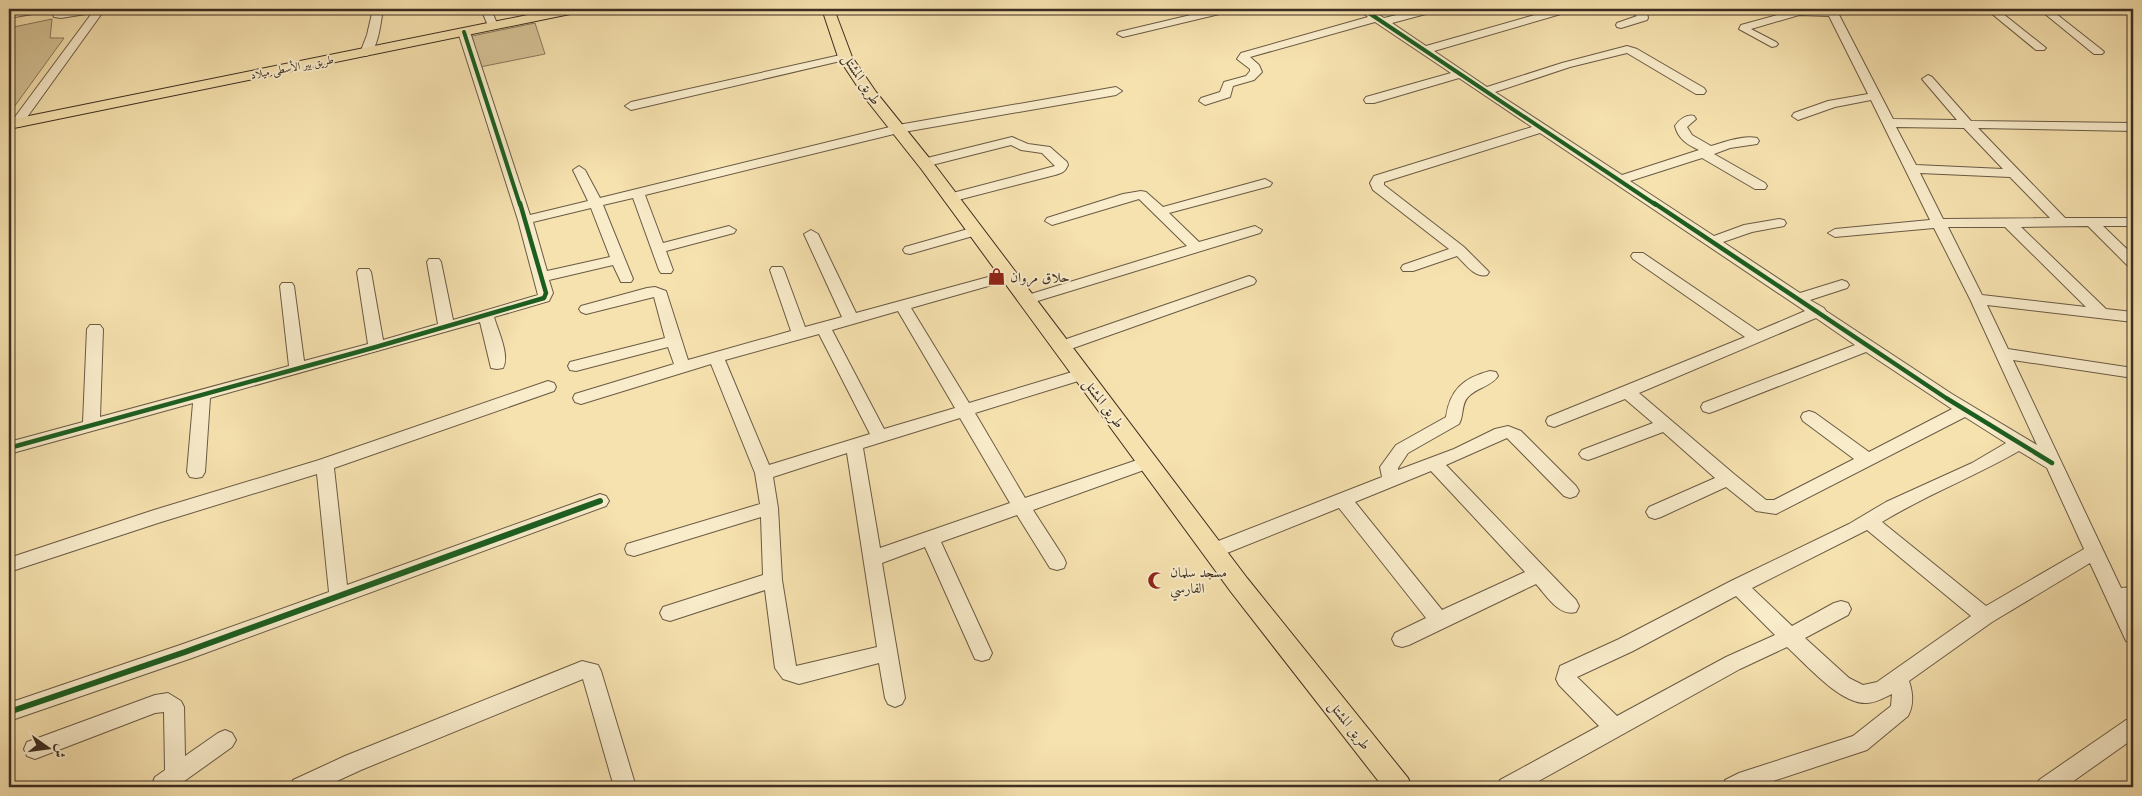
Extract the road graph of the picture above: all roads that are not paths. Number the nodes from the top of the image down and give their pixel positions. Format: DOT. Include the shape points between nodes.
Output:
graph roads {
  1 [pos="44,9"];
  2 [pos="60,9"];
  3 [pos="98,9"];
  4 [pos="378,9"];
  5 [pos="486,9"];
  6 [pos="575,9"];
  7 [pos="828,9"];
  8 [pos="1228,9"];
  9 [pos="1363,9"];
  10 [pos="1433,9"];
  11 [pos="1518,9"];
  12 [pos="1567,9"];
  13 [pos="1631,9"];
  14 [pos="1991,9"];
  15 [pos="2044,9"];
  16 [pos="1832,11"];
  17 [pos="9,15"];
  18 [pos="1534,18"];
  19 [pos="1379,20"];
  20 [pos="1621,25"];
  21 [pos="493,26"];
  22 [pos="464,32"];
  23 [pos="1122,34"];
  24 [pos="1772,44"];
  25 [pos="2040,48"];
  26 [pos="1425,50"];
  27 [pos="2098,52"];
  28 [pos="366,53"];
  29 [pos="845,57"];
  30 [pos="1461,74"];
  31 [pos="1928,79"];
  32 [pos="1116,91"];
  33 [pos="1486,91"];
  34 [pos="1700,91"];
  35 [pos="1876,96"];
  36 [pos="1370,100"];
  37 [pos="1205,101"];
  38 [pos="631,106"];
  39 [pos="1798,116"];
  40 [pos="1690,120"];
  41 [pos="1890,123"];
  42 [pos="12,124"];
  43 [pos="1968,125"];
  44 [pos="2133,127"];
  45 [pos="1542,128"];
  46 [pos="898,129"];
  47 [pos="1753,141"];
  48 [pos="1706,151"];
  49 [pos="924,163"];
  50 [pos="579,170"];
  51 [pos="1913,170"];
  52 [pos="2014,173"];
  53 [pos="1620,180"];
  54 [pos="1265,183"];
  55 [pos="1760,186"];
  56 [pos="638,193"];
  57 [pos="950,198"];
  58 [pos="595,202"];
  59 [pos="1159,212"];
  60 [pos="525,220"];
  61 [pos="1052,221"];
  62 [pos="2133,222"];
  63 [pos="1779,223"];
  64 [pos="1939,223"];
  65 [pos="2009,223"];
  66 [pos="2062,223"];
  67 [pos="2092,223"];
  68 [pos="729,230"];
  69 [pos="1255,230"];
  70 [pos="975,231"];
  71 [pos="1835,233"];
  72 [pos="811,234"];
  73 [pos="1714,241"];
  74 [pos="1197,248"];
  75 [pos="658,249"];
  76 [pos="910,250"];
  77 [pos="1459,250"];
  78 [pos="1638,256"];
  79 [pos="618,260"];
  80 [pos="434,262"];
  81 [pos="2133,262"];
  82 [pos="1408,268"];
  83 [pos="666,270"];
  84 [pos="777,270"];
  85 [pos="364,272"];
  86 [pos="1482,272"];
  87 [pos="1008,276"];
  88 [pos="542,277"];
  89 [pos="626,279"];
  90 [pos="1250,281"];
  91 [pos="1842,285"];
  92 [pos="287,286"];
  93 [pos="1800,298"];
  94 [pos="1977,298"];
  95 [pos="1026,300"];
  96 [pos="902,305"];
  97 [pos="586,309"];
  98 [pos="1819,311"];
  99 [pos="2102,314"];
  100 [pos="486,315"];
  101 [pos="2133,318"];
  102 [pos="851,319"];
  103 [pos="446,325"];
  104 [pos="823,327"];
  105 [pos="95,329"];
  106 [pos="800,334"];
  107 [pos="1757,338"];
  108 [pos="673,341"];
  109 [pos="1868,344"];
  110 [pos="376,347"];
  111 [pos="1060,347"];
  112 [pos="2003,353"];
  113 [pos="716,357"];
  114 [pos="497,364"];
  115 [pos="576,366"];
  116 [pos="297,368"];
  117 [pos="684,368"];
  118 [pos="2133,373"];
  119 [pos="1082,374"];
  120 [pos="1490,376"];
  121 [pos="548,387"];
  122 [pos="1627,392"];
  123 [pos="202,394"];
  124 [pos="581,398"];
  125 [pos="1709,407"];
  126 [pos="1965,410"];
  127 [pos="964,411"];
  128 [pos="1809,417"];
  129 [pos="1554,421"];
  130 [pos="91,425"];
  131 [pos="1666,425"];
  132 [pos="880,437"];
  133 [pos="2019,443"];
  134 [pos="854,445"];
  135 [pos="9,448"];
  136 [pos="1588,454"];
  137 [pos="1866,459"];
  138 [pos="1149,462"];
  139 [pos="2052,462"];
  140 [pos="1434,464"];
  141 [pos="325,465"];
  142 [pos="196,472"];
  143 [pos="764,473"];
  144 [pos="1728,479"];
  145 [pos="1390,480"];
  146 [pos="1570,491"];
  147 [pos="1343,500"];
  148 [pos="600,501"];
  149 [pos="1021,506"];
  150 [pos="769,508"];
  151 [pos="1656,512"];
  152 [pos="1868,521"];
  153 [pos="930,538"];
  154 [pos="634,549"];
  155 [pos="1215,550"];
  156 [pos="2095,550"];
  157 [pos="874,558"];
  158 [pos="1057,563"];
  159 [pos="9,564"];
  160 [pos="1539,574"];
  161 [pos="773,580"];
  162 [pos="1738,586"];
  163 [pos="2133,595"];
  164 [pos="339,596"];
  165 [pos="2114,596"];
  166 [pos="1569,606"];
  167 [pos="1841,609"];
  168 [pos="670,613"];
  169 [pos="1985,616"];
  170 [pos="1439,620"];
  171 [pos="2133,635"];
  172 [pos="1789,636"];
  173 [pos="1402,639"];
  174 [pos="889,652"];
  175 [pos="982,652"];
  176 [pos="1898,678"];
  177 [pos="895,698"];
  178 [pos="9,712"];
  179 [pos="2133,727"];
  180 [pos="1615,729"];
  181 [pos="225,740"];
  182 [pos="36,749"];
  183 [pos="167,783"];
  184 [pos="301,787"];
  185 [pos="625,787"];
  186 [pos="1399,787"];
  187 [pos="1508,787"];
  188 [pos="1734,787"];
  189 [pos="2046,787"];
  1 -- 17 [label="street"];
  2 -- 3 [label="street" via="58,15"];
  3 -- 42 [label="street"];
  4 -- 28 [label="street"];
  5 -- 21 [label="street"];
  6 -- 21 [label="main road, طريق بير الأسطى ميلاد"];
  7 -- 29 [label="main road, طريق المشتل"];
  8 -- 23 [label="street"];
  9 -- 19 [label="street"];
  10 -- 19 [label="street"];
  11 -- 18 [label="street"];
  12 -- 18 [label="street"];
  13 -- 20 [label="street" via="1643,18"];
  14 -- 25 [label="street"];
  15 -- 27 [label="street"];
  16 -- 24 [label="street" via="1799,12 1745,27"];
  16 -- 35 [label="street"];
  18 -- 26 [label="street"];
  19 -- 26 [label="street"];
  19 -- 37 [label="street" via="1245,54 1242,59 1255,67 1256,72 1250,78 1228,84 1226,94"];
  21 -- 22 [label="main road, طريق بير الأسطى ميلاد"];
  22 -- 28 [label="main road, طريق بير الأسطى ميلاد"];
  22 -- 60 [label="street"];
  26 -- 30 [label="street"];
  28 -- 42 [label="main road, طريق بير الأسطى ميلاد"];
  29 -- 38 [label="street"];
  29 -- 46 [label="main road, طريق المشتل"];
  30 -- 33 [label="street"];
  30 -- 36 [label="street"];
  31 -- 43 [label="street"];
  32 -- 46 [label="street"];
  33 -- 34 [label="street" via="1626,49"];
  33 -- 45 [label="street"];
  35 -- 39 [label="street" via="1832,104"];
  35 -- 41 [label="street"];
  40 -- 48 [label="street" via="1681,126 1682,131"];
  41 -- 43 [label="street"];
  41 -- 51 [label="street"];
  43 -- 44 [label="street"];
  43 -- 52 [label="street"];
  45 -- 53 [label="street"];
  45 -- 77 [label="street" via="1379,179 1378,187"];
  46 -- 49 [label="main road, طريق المشتل"];
  46 -- 56 [label="street"];
  47 -- 48 [label="street"];
  48 -- 53 [label="street"];
  48 -- 55 [label="street"];
  49 -- 57 [label="main road, طريق المشتل"];
  49 -- 57 [label="street" via="1012,141 1046,150 1062,165 1060,169"];
  50 -- 58 [label="street"];
  51 -- 52 [label="street"];
  51 -- 64 [label="street"];
  52 -- 66 [label="street"];
  53 -- 73 [label="street"];
  54 -- 59 [label="street"];
  56 -- 58 [label="street"];
  56 -- 75 [label="street"];
  57 -- 70 [label="main road, طريق المشتل"];
  58 -- 60 [label="street"];
  58 -- 79 [label="street"];
  59 -- 61 [label="street" via="1145,198 1135,195"];
  59 -- 74 [label="street"];
  60 -- 88 [label="street"];
  62 -- 67 [label="street"];
  63 -- 73 [label="street" via="1749,228"];
  64 -- 65 [label="street"];
  64 -- 71 [label="street"];
  64 -- 94 [label="street"];
  65 -- 66 [label="street"];
  65 -- 99 [label="street"];
  66 -- 67 [label="street"];
  67 -- 81 [label="street"];
  68 -- 75 [label="street"];
  69 -- 74 [label="street"];
  70 -- 76 [label="street"];
  70 -- 87 [label="main road, طريق المشتل"];
  72 -- 102 [label="street"];
  73 -- 93 [label="street"];
  74 -- 95 [label="street"];
  75 -- 83 [label="street"];
  77 -- 82 [label="street"];
  77 -- 86 [label="street"];
  78 -- 107 [label="street"];
  79 -- 88 [label="street"];
  79 -- 89 [label="street"];
  80 -- 103 [label="street"];
  84 -- 106 [label="street"];
  85 -- 110 [label="street"];
  87 -- 95 [label="main road, طريق المشتل"];
  87 -- 96 [label="street"];
  88 -- 100 [label="street" via="544,298"];
  90 -- 111 [label="street"];
  91 -- 93 [label="street"];
  92 -- 116 [label="street"];
  93 -- 98 [label="street"];
  94 -- 99 [label="street"];
  94 -- 112 [label="street"];
  95 -- 111 [label="main road, طريق المشتل"];
  96 -- 102 [label="street"];
  96 -- 127 [label="street"];
  97 -- 108 [label="street" via="647,293 661,294"];
  98 -- 107 [label="street"];
  98 -- 109 [label="street"];
  99 -- 101 [label="street"];
  100 -- 103 [label="street"];
  100 -- 114 [label="street"];
  102 -- 104 [label="street"];
  103 -- 110 [label="street"];
  104 -- 106 [label="street"];
  104 -- 132 [label="street"];
  105 -- 130 [label="street"];
  106 -- 113 [label="street"];
  107 -- 122 [label="street"];
  108 -- 115 [label="street"];
  108 -- 117 [label="street"];
  109 -- 125 [label="street"];
  109 -- 126 [label="street"];
  110 -- 116 [label="street"];
  111 -- 119 [label="main road, طريق المشتل"];
  112 -- 118 [label="street"];
  112 -- 139 [label="street"];
  113 -- 117 [label="street"];
  113 -- 143 [label="street"];
  116 -- 123 [label="street"];
  117 -- 124 [label="street"];
  119 -- 127 [label="street"];
  119 -- 138 [label="main road, طريق المشتل"];
  120 -- 145 [label="street" via="1460,395 1453,420 1402,449 1389,467"];
  121 -- 141 [label="street"];
  122 -- 129 [label="street"];
  122 -- 131 [label="street"];
  123 -- 130 [label="street"];
  123 -- 142 [label="street"];
  126 -- 133 [label="street"];
  126 -- 137 [label="street"];
  127 -- 132 [label="street"];
  127 -- 149 [label="street"];
  128 -- 137 [label="street"];
  130 -- 135 [label="street"];
  131 -- 136 [label="street"];
  131 -- 144 [label="street"];
  132 -- 134 [label="street"];
  133 -- 139 [label="street"];
  133 -- 152 [label="street" via="1978,467"];
  134 -- 143 [label="street"];
  134 -- 157 [label="street"];
  137 -- 144 [label="street" via="1776,507 1762,506"];
  138 -- 149 [label="street"];
  138 -- 155 [label="main road, طريق المشتل"];
  139 -- 156 [label="street"];
  140 -- 145 [label="street"];
  140 -- 146 [label="street" via="1508,432 1521,440"];
  140 -- 160 [label="street"];
  141 -- 159 [label="street"];
  141 -- 164 [label="street"];
  143 -- 150 [label="street"];
  144 -- 151 [label="street"];
  145 -- 147 [label="street"];
  147 -- 155 [label="street"];
  147 -- 170 [label="street"];
  148 -- 164 [label="street"];
  149 -- 153 [label="street"];
  149 -- 158 [label="street"];
  150 -- 154 [label="street"];
  150 -- 161 [label="street"];
  152 -- 162 [label="street"];
  152 -- 169 [label="street"];
  153 -- 157 [label="street"];
  153 -- 175 [label="street"];
  155 -- 186 [label="main road, طريق المشتل" via="1239,585"];
  156 -- 165 [label="street"];
  156 -- 169 [label="street"];
  157 -- 174 [label="street"];
  160 -- 166 [label="street"];
  160 -- 170 [label="street"];
  161 -- 168 [label="street"];
  161 -- 174 [label="street" via="785,668 790,673 800,675"];
  162 -- 172 [label="street"];
  162 -- 180 [label="street" via="1567,672 1566,679"];
  163 -- 165 [label="street"];
  164 -- 178 [label="street"];
  165 -- 171 [label="street"];
  167 -- 172 [label="street"];
  169 -- 176 [label="street"];
  170 -- 173 [label="street"];
  172 -- 176 [label="street" via="1852,691 1872,695"];
  172 -- 180 [label="street" via="1732,663"];
  174 -- 177 [label="street"];
  176 -- 188 [label="street" via="1902,691 1901,710 1860,743"];
  179 -- 189 [label="street"];
  180 -- 187 [label="street"];
  181 -- 183 [label="street"];
  182 -- 183 [label="street" via="168,702 174,707 176,768"];
  184 -- 185 [label="street" via="582,670 591,671"];
}
